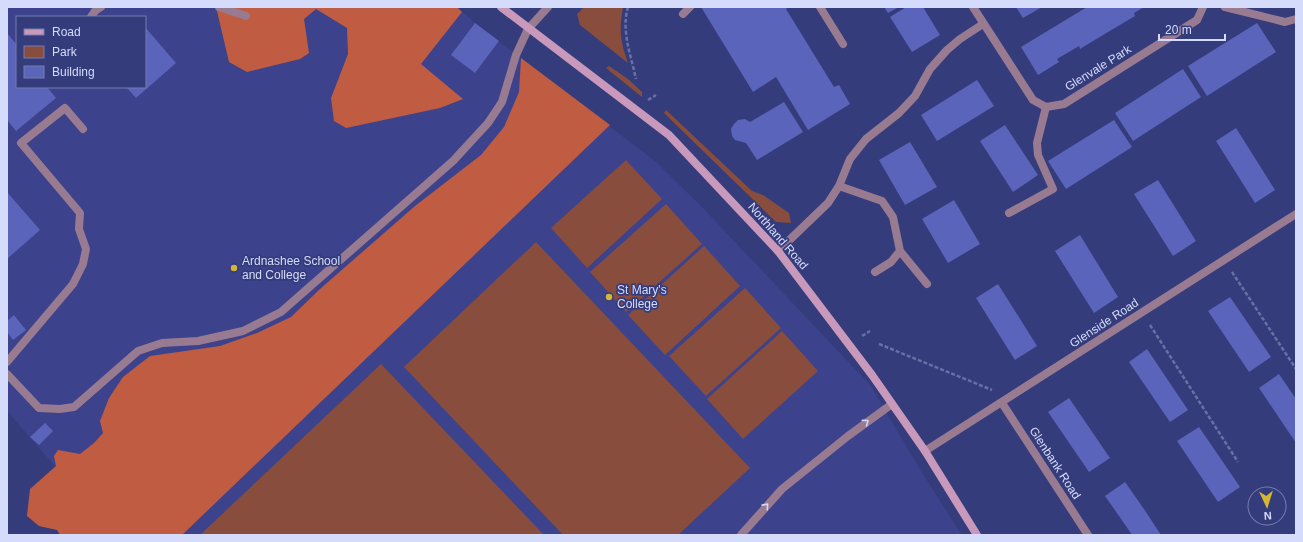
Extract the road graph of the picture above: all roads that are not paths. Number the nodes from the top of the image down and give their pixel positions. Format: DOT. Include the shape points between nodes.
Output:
graph roads {
  1 [pos="101,7"];
  2 [pos="219,7"];
  3 [pos="502,7"];
  4 [pos="548,7"];
  5 [pos="690,7"];
  6 [pos="820,7"];
  7 [pos="973,7"];
  8 [pos="1203,7"];
  9 [pos="1225,7"];
  10 [pos="683,14"];
  11 [pos="92,16"];
  12 [pos="246,16"];
  13 [pos="1296,19"];
  14 [pos="983,24"];
  15 [pos="528,29"];
  16 [pos="843,44"];
  17 [pos="1046,107"];
  18 [pos="83,129"];
  19 [pos="839,186"];
  20 [pos="1009,213"];
  21 [pos="1296,214"];
  22 [pos="778,251"];
  23 [pos="900,251"];
  24 [pos="876,272"];
  25 [pos="927,284"];
  26 [pos="7,362"];
  27 [pos="7,374"];
  28 [pos="892,404"];
  29 [pos="1002,404"];
  30 [pos="925,451"];
  31 [pos="741,535"];
  32 [pos="977,535"];
  33 [pos="1088,535"];
  1 -- 11 [label="street"];
  2 -- 12 [label="street"];
  3 -- 15 [label="main road, Northland Road"];
  4 -- 15 [label="street"];
  5 -- 10 [label="street"];
  6 -- 16 [label="street"];
  7 -- 14 [label="street"];
  8 -- 17 [label="street, Glenvale Park" via="1197,20 1064,104"];
  9 -- 13 [label="street" via="1285,22"];
  14 -- 17 [label="street" via="1033,100"];
  14 -- 19 [label="street" via="947,50 930,69 910,102 866,139 850,159"];
  15 -- 22 [label="main road, Northland Road" via="669,135"];
  15 -- 27 [label="street" via="516,55 502,102 488,123 453,161 281,312 243,331 198,341 162,343 138,351 74,407 39,408"];
  17 -- 20 [label="street" via="1037,143 1038,155 1053,189"];
  18 -- 26 [label="street" via="65,108 22,144 80,213 79,229 86,249 83,264 73,284"];
  19 -- 22 [label="street" via="828,203"];
  19 -- 23 [label="street" via="882,201 894,217"];
  21 -- 29 [label="street, Glenside Road"];
  22 -- 28 [label="main road, Northland Road"];
  23 -- 24 [label="street" via="891,262"];
  23 -- 25 [label="street"];
  28 -- 30 [label="main road, Northland Road"];
  31 -- 28 [label="street, one-way" via="782,489"];
  29 -- 30 [label="street, Glenside Road"];
  29 -- 33 [label="street, Glenbank Road"];
  30 -- 32 [label="main road, Northland Road"];
}
